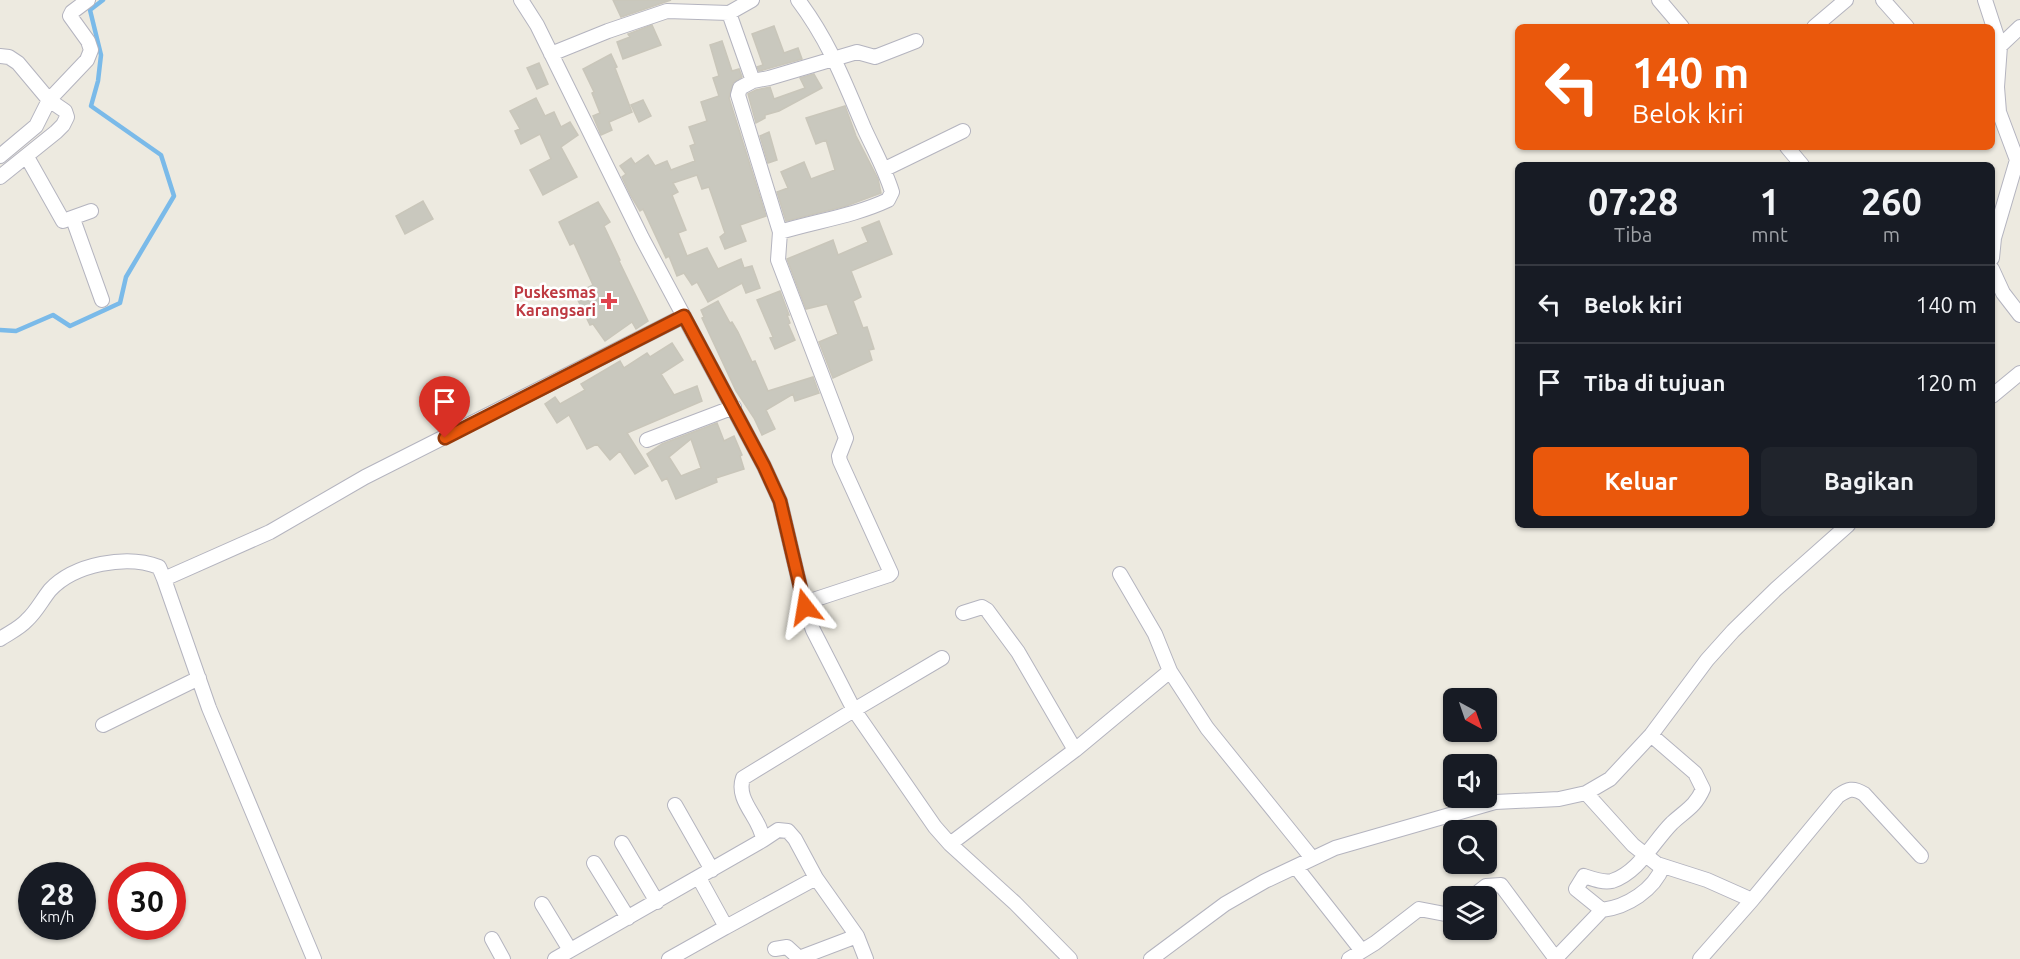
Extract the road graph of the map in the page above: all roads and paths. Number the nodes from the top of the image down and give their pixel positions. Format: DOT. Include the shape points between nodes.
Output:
graph roads {
  1 [pos="88,0"];
  2 [pos="521,0"];
  3 [pos="752,0"];
  4 [pos="798,0"];
  5 [pos="1659,0"];
  6 [pos="1846,0"];
  7 [pos="1883,0"];
  8 [pos="1985,0"];
  9 [pos="729,13"];
  10 [pos="1679,24"];
  11 [pos="1818,24"];
  12 [pos="1904,24"];
  13 [pos="1993,24"];
  14 [pos="2020,27"];
  15 [pos="1995,31"];
  16 [pos="916,41"];
  17 [pos="2000,46"];
  18 [pos="551,54"];
  19 [pos="0,56"];
  20 [pos="835,59"];
  21 [pos="753,81"];
  22 [pos="53,95"];
  23 [pos="963,130"];
  24 [pos="1790,150"];
  25 [pos="0,156"];
  26 [pos="27,157"];
  27 [pos="2019,159"];
  28 [pos="1800,162"];
  29 [pos="885,169"];
  30 [pos="0,177"];
  31 [pos="91,211"];
  32 [pos="73,219"];
  33 [pos="780,232"];
  34 [pos="1995,235"];
  35 [pos="1995,276"];
  36 [pos="102,300"];
  37 [pos="2020,315"];
  38 [pos="684,316"];
  39 [pos="2020,373"];
  40 [pos="1995,390"];
  41 [pos="734,407"];
  42 [pos="647,440"];
  43 [pos="1845,528"];
  44 [pos="1120,574"];
  45 [pos="164,579"];
  46 [pos="804,603"];
  47 [pos="963,613"];
  48 [pos="0,639"];
  49 [pos="942,658"];
  50 [pos="1170,671"];
  51 [pos="199,678"];
  52 [pos="854,710"];
  53 [pos="103,725"];
  54 [pos="1651,735"];
  55 [pos="1075,750"];
  56 [pos="1586,794"];
  57 [pos="675,805"];
  58 [pos="763,840"];
  59 [pos="622,843"];
  60 [pos="950,844"];
  61 [pos="1646,855"];
  62 [pos="1921,856"];
  63 [pos="1312,858"];
  64 [pos="594,863"];
  65 [pos="1663,866"];
  66 [pos="1296,867"];
  67 [pos="712,870"];
  68 [pos="699,878"];
  69 [pos="816,878"];
  70 [pos="1486,886"];
  71 [pos="1752,900"];
  72 [pos="657,902"];
  73 [pos="542,904"];
  74 [pos="1602,910"];
  75 [pos="1443,912"];
  76 [pos="628,918"];
  77 [pos="726,927"];
  78 [pos="857,936"];
  79 [pos="492,939"];
  80 [pos="775,949"];
  81 [pos="570,951"];
  82 [pos="1362,951"];
  83 [pos="314,959"];
  84 [pos="502,959"];
  85 [pos="555,959"];
  86 [pos="669,959"];
  87 [pos="866,959"];
  88 [pos="1070,959"];
  89 [pos="1151,959"];
  90 [pos="1349,959"];
  91 [pos="1555,959"];
  92 [pos="1700,959"];
  1 -- 22 [label="street" via="70,16 91,50 87,60"];
  2 -- 18 [label="street"];
  3 -- 9 [label="street"];
  4 -- 20 [label="street"];
  5 -- 10 [label="street"];
  6 -- 11 [label="street"];
  7 -- 12 [label="street"];
  8 -- 13 [label="street"];
  9 -- 18 [label="street" via="667,11"];
  9 -- 21 [label="street"];
  14 -- 17 [label="street"];
  15 -- 17 [label="street"];
  16 -- 20 [label="street" via="875,57 857,52"];
  17 -- 27 [label="street" via="2000,112"];
  18 -- 38 [label="street"];
  19 -- 22 [label="street" via="18,63"];
  20 -- 21 [label="street"];
  20 -- 29 [label="street"];
  21 -- 33 [label="street" via="740,88 738,95"];
  22 -- 25 [label="street" via="36,126"];
  22 -- 26 [label="street" via="67,117"];
  23 -- 29 [label="street"];
  24 -- 28 [label="street"];
  26 -- 30 [label="street"];
  26 -- 32 [label="street" via="63,222"];
  27 -- 34 [label="street"];
  29 -- 33 [label="street" via="892,192 888,200"];
  31 -- 32 [label="street"];
  32 -- 36 [label="street"];
  33 -- 46 [label="street" via="778,260 846,438 840,461 891,573"];
  35 -- 37 [label="street"];
  38 -- 41 [label="street"];
  38 -- 45 [label="street" via="365,477 270,532"];
  39 -- 40 [label="street"];
  41 -- 42 [label="street"];
  41 -- 46 [label="street" via="780,501"];
  43 -- 54 [label="street" via="1733,631"];
  44 -- 50 [label="street" via="1155,634"];
  45 -- 48 [label="street" via="159,567 144,561 89,567 51,589 26,621"];
  45 -- 51 [label="street"];
  46 -- 52 [label="street" via="813,630"];
  47 -- 55 [label="street" via="987,610 1018,652"];
  49 -- 52 [label="street"];
  50 -- 55 [label="street"];
  50 -- 63 [label="street" via="1207,728"];
  51 -- 53 [label="street"];
  51 -- 83 [label="street"];
  52 -- 58 [label="street" via="743,778 741,793"];
  52 -- 60 [label="street"];
  54 -- 56 [label="street" via="1610,779"];
  54 -- 61 [label="street" via="1695,773 1703,789 1697,801 1671,824"];
  55 -- 60 [label="street"];
  56 -- 61 [label="street"];
  56 -- 63 [label="street" via="1495,802"];
  57 -- 67 [label="street"];
  58 -- 67 [label="street"];
  58 -- 69 [label="street" via="778,830 788,831"];
  59 -- 72 [label="street"];
  60 -- 88 [label="street"];
  61 -- 65 [label="street"];
  61 -- 74 [label="street" via="1611,881 1584,876 1576,889"];
  62 -- 71 [label="street" via="1864,794 1855,788 1848,789"];
  63 -- 66 [label="street"];
  64 -- 76 [label="street"];
  65 -- 71 [label="street"];
  65 -- 74 [label="street" via="1658,878 1630,902"];
  66 -- 82 [label="street"];
  66 -- 89 [label="street" via="1225,904"];
  67 -- 68 [label="street"];
  68 -- 72 [label="street"];
  68 -- 77 [label="street"];
  69 -- 77 [label="street"];
  69 -- 78 [label="street"];
  70 -- 91 [label="street" via="1501,885"];
  71 -- 92 [label="street"];
  72 -- 76 [label="street"];
  73 -- 81 [label="street"];
  74 -- 91 [label="street"];
  75 -- 82 [label="street" via="1419,909"];
  76 -- 81 [label="street"];
  77 -- 86 [label="street"];
  78 -- 80 [label="street" via="799,958 787,947"];
  78 -- 87 [label="street"];
  79 -- 84 [label="street"];
  81 -- 85 [label="street"];
  82 -- 90 [label="street"];
}
